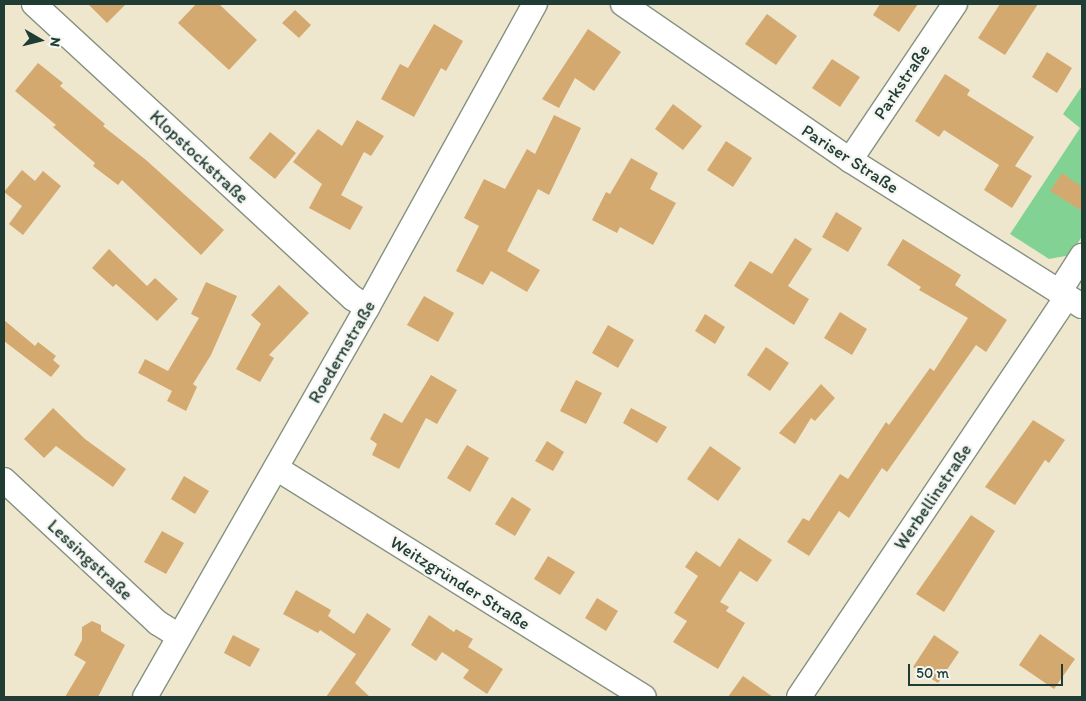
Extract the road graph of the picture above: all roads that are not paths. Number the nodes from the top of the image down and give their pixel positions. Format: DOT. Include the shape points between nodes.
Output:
graph roads {
  1 [pos="34,4"];
  2 [pos="535,4"];
  3 [pos="623,4"];
  4 [pos="955,4"];
  5 [pos="850,160"];
  6 [pos="1082,256"];
  7 [pos="1070,298"];
  8 [pos="367,308"];
  9 [pos="276,468"];
  10 [pos="4,480"];
  11 [pos="179,636"];
  12 [pos="145,697"];
  13 [pos="644,697"];
  14 [pos="799,697"];
  1 -- 8 [label="street, Klopstockstraße" via="339,286"];
  2 -- 8 [label="street, Roedernstraße"];
  3 -- 5 [label="street, Pariser Straße"];
  4 -- 5 [label="street, Parkstraße"];
  5 -- 7 [label="street, Pariser Straße"];
  6 -- 7 [label="street, Werbellinstraße"];
  7 -- 14 [label="street, Werbellinstraße"];
  8 -- 9 [label="street, Roedernstraße"];
  9 -- 11 [label="street, Roedernstraße"];
  9 -- 13 [label="street, Weitzgründer Straße"];
  10 -- 11 [label="street, Lessingstraße" via="158,623"];
  11 -- 12 [label="street, Roedernstraße"];
}
